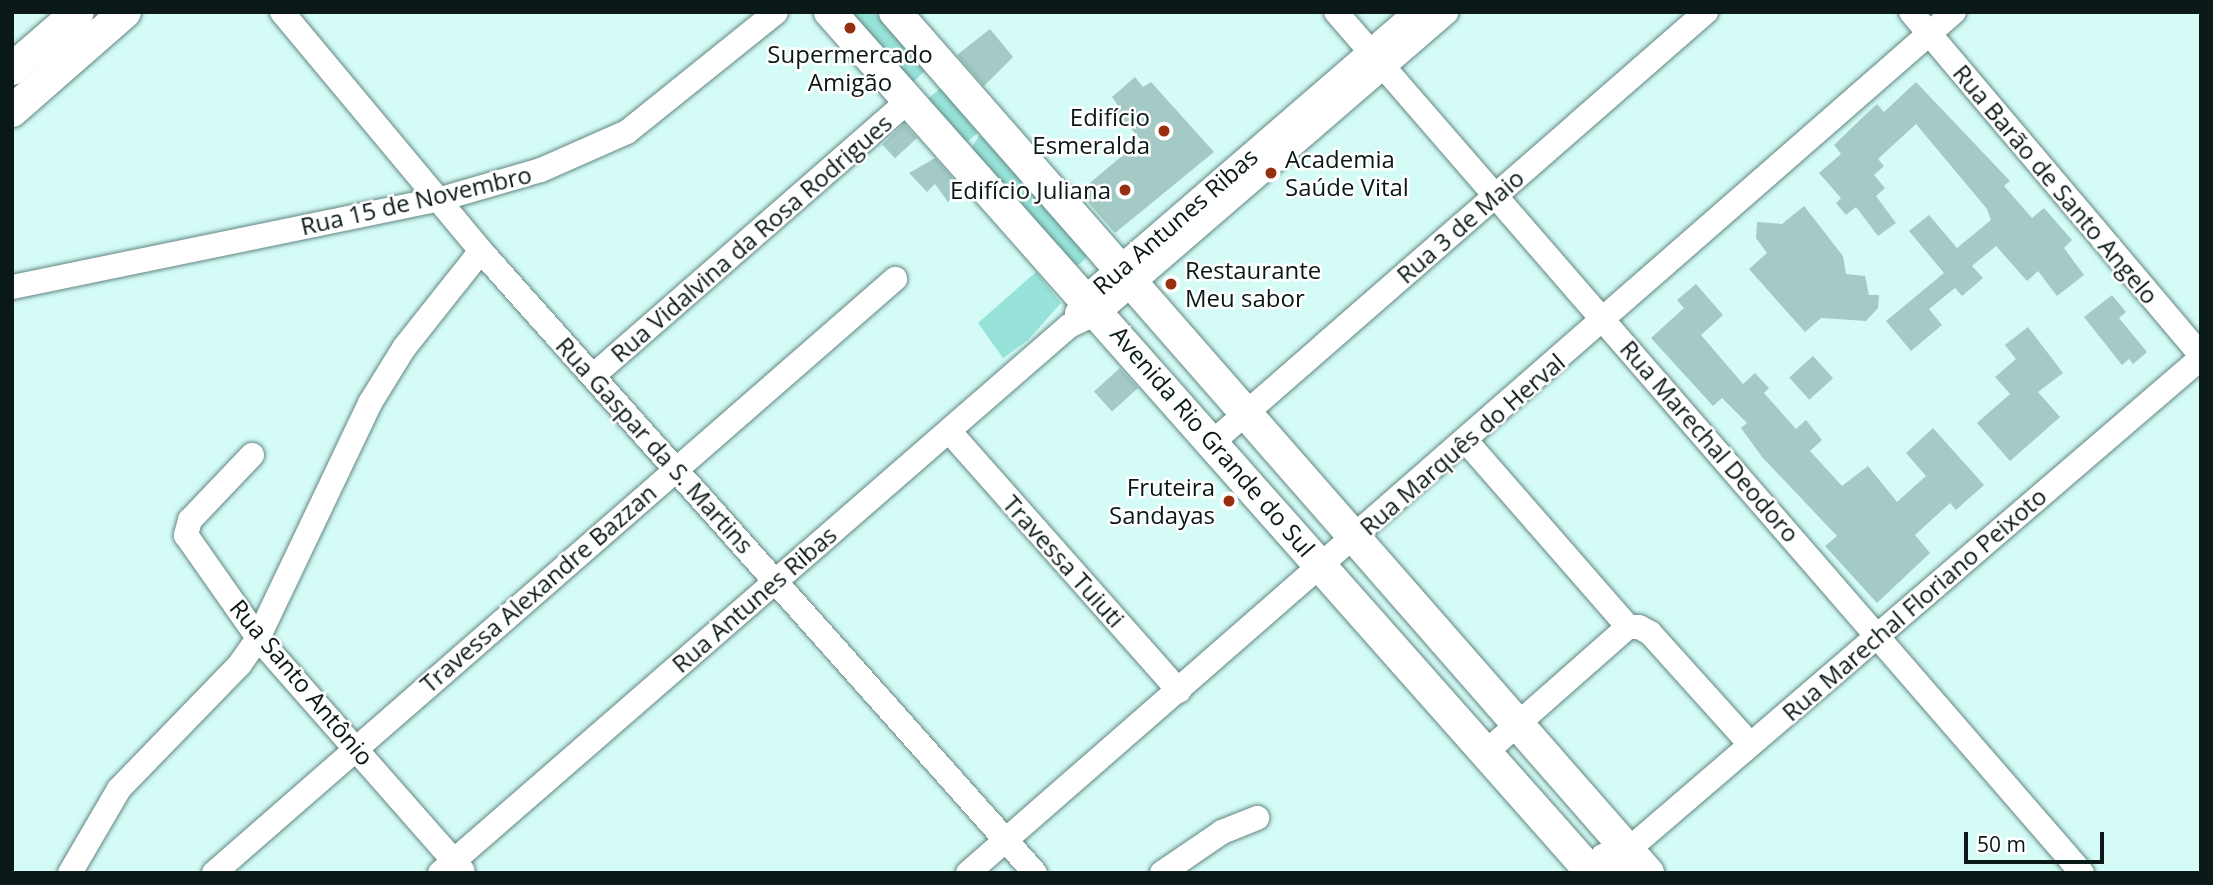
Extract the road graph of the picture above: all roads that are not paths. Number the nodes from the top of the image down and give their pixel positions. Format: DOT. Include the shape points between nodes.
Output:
graph roads {
  1 [pos="125,12"];
  2 [pos="282,12"];
  3 [pos="776,12"];
  4 [pos="830,12"];
  5 [pos="895,12"];
  6 [pos="1336,12"];
  7 [pos="1416,12"];
  8 [pos="1446,12"];
  9 [pos="1706,12"];
  10 [pos="1911,12"];
  11 [pos="1954,12"];
  12 [pos="66,22"];
  13 [pos="1930,34"];
  14 [pos="76,55"];
  15 [pos="1377,59"];
  16 [pos="12,69"];
  17 [pos="908,102"];
  18 [pos="12,111"];
  19 [pos="992,124"];
  20 [pos="957,156"];
  21 [pos="1496,194"];
  22 [pos="441,199"];
  23 [pos="481,251"];
  24 [pos="1126,277"];
  25 [pos="895,279"];
  26 [pos="12,287"];
  27 [pos="1092,305"];
  28 [pos="1604,319"];
  29 [pos="2201,357"];
  30 [pos="594,375"];
  31 [pos="1247,414"];
  32 [pos="948,431"];
  33 [pos="1214,441"];
  34 [pos="1465,441"];
  35 [pos="252,455"];
  36 [pos="675,467"];
  37 [pos="1355,537"];
  38 [pos="1323,565"];
  39 [pos="776,580"];
  40 [pos="1629,627"];
  41 [pos="1878,635"];
  42 [pos="258,638"];
  43 [pos="1179,691"];
  44 [pos="1519,724"];
  45 [pos="1750,744"];
  46 [pos="358,747"];
  47 [pos="1486,752"];
  48 [pos="1257,818"];
  49 [pos="1005,840"];
  50 [pos="1631,865"];
  51 [pos="453,869"];
  52 [pos="70,873"];
  53 [pos="214,873"];
  54 [pos="968,873"];
  55 [pos="1035,873"];
  56 [pos="1162,873"];
  57 [pos="1594,873"];
  58 [pos="2082,873"];
  1 -- 14 [label="main road"];
  2 -- 22 [label="street, Rua Gaspar da S. Martins"];
  3 -- 22 [label="street, Rua 15 de Novembro" via="627,132 541,170"];
  4 -- 17 [label="main road, Avenida Rio Grande do Sul"];
  5 -- 19 [label="main road, Avenida Rio Grande do Sul"];
  6 -- 15 [label="street, Rua Marechal Deodoro"];
  7 -- 15 [label="street, Rua Antunes Ribas"];
  8 -- 15 [label="street, Rua Antunes Ribas"];
  9 -- 21 [label="street, Rua 3 de Maio"];
  10 -- 13 [label="street, Rua Barão de Santo Angelo"];
  11 -- 13 [label="street, Rua Marquês do Herval"];
  12 -- 14 [label="main road"];
  12 -- 16 [label="main road"];
  13 -- 28 [label="street, Rua Marquês do Herval"];
  13 -- 29 [label="street, Rua Barão de Santo Angelo"];
  14 -- 18 [label="main road"];
  15 -- 21 [label="street, Rua Marechal Deodoro"];
  15 -- 24 [label="street, Rua Antunes Ribas"];
  17 -- 20 [label="main road, Avenida Rio Grande do Sul"];
  17 -- 30 [label="street, Rua Vidalvina da Rosa Rodrigues"];
  19 -- 20 [label="main road"];
  19 -- 24 [label="main road, Avenida Rio Grande do Sul"];
  20 -- 27 [label="main road, Avenida Rio Grande do Sul"];
  21 -- 28 [label="street, Rua Marechal Deodoro"];
  21 -- 31 [label="street, Rua 3 de Maio"];
  22 -- 23 [label="street, Rua Gaspar da S. Martins"];
  22 -- 26 [label="street, Rua 15 de Novembro"];
  23 -- 30 [label="street, Rua Gaspar da S. Martins"];
  23 -- 42 [label="street" via="404,348 370,402"];
  24 -- 27 [label="street, Rua Antunes Ribas"];
  24 -- 31 [label="main road, Avenida Rio Grande do Sul"];
  25 -- 36 [label="street, Travessa Alexandre Bazzan"];
  27 -- 32 [label="street, Rua Antunes Ribas"];
  27 -- 33 [label="main road, Avenida Rio Grande do Sul"];
  28 -- 34 [label="street, Rua Marquês do Herval"];
  28 -- 41 [label="street, Rua Marechal Deodoro"];
  29 -- 41 [label="street, Rua Marechal Floriano Peixoto"];
  30 -- 36 [label="street, Rua Gaspar da S. Martins"];
  31 -- 33 [label="street, Rua 3 de Maio"];
  31 -- 37 [label="main road, Avenida Rio Grande do Sul"];
  32 -- 39 [label="street, Rua Antunes Ribas"];
  32 -- 43 [label="street, Travessa Tuiuti"];
  33 -- 38 [label="main road, Avenida Rio Grande do Sul"];
  34 -- 37 [label="street, Rua Marquês do Herval"];
  34 -- 40 [label="street"];
  35 -- 42 [label="street, Rua Santo Antônio" via="190,520 186,535"];
  36 -- 39 [label="street, Rua Gaspar da S. Martins"];
  36 -- 46 [label="street, Travessa Alexandre Bazzan"];
  37 -- 38 [label="street, Rua Marquês do Herval"];
  37 -- 44 [label="main road, Avenida Rio Grande do Sul"];
  38 -- 43 [label="street, Rua Marquês do Herval"];
  38 -- 47 [label="main road, Avenida Rio Grande do Sul"];
  39 -- 49 [label="street, Rua Gaspar da S. Martins"];
  39 -- 51 [label="street, Rua Antunes Ribas"];
  40 -- 44 [label="street"];
  40 -- 45 [label="street" via="1650,633"];
  41 -- 45 [label="street, Rua Marechal Floriano Peixoto"];
  41 -- 58 [label="street, Rua Marechal Deodoro"];
  42 -- 46 [label="street, Rua Santo Antônio"];
  42 -- 52 [label="street" via="240,664 119,789"];
  43 -- 49 [label="street, Rua Marquês do Herval"];
  44 -- 47 [label="street"];
  44 -- 50 [label="main road, Avenida Rio Grande do Sul"];
  45 -- 50 [label="street, Rua Marechal Floriano Peixoto"];
  46 -- 51 [label="street, Rua Santo Antônio"];
  46 -- 53 [label="street, Travessa Alexandre Bazzan"];
  47 -- 57 [label="main road, Avenida Rio Grande do Sul"];
  48 -- 56 [label="street" via="1222,832"];
  49 -- 54 [label="street, Rua Marquês do Herval"];
  49 -- 55 [label="street, Rua Gaspar da S. Martins"];
  50 -- 57 [label="street, Rua Marechal Floriano Peixoto" via="1603,856"];
}
